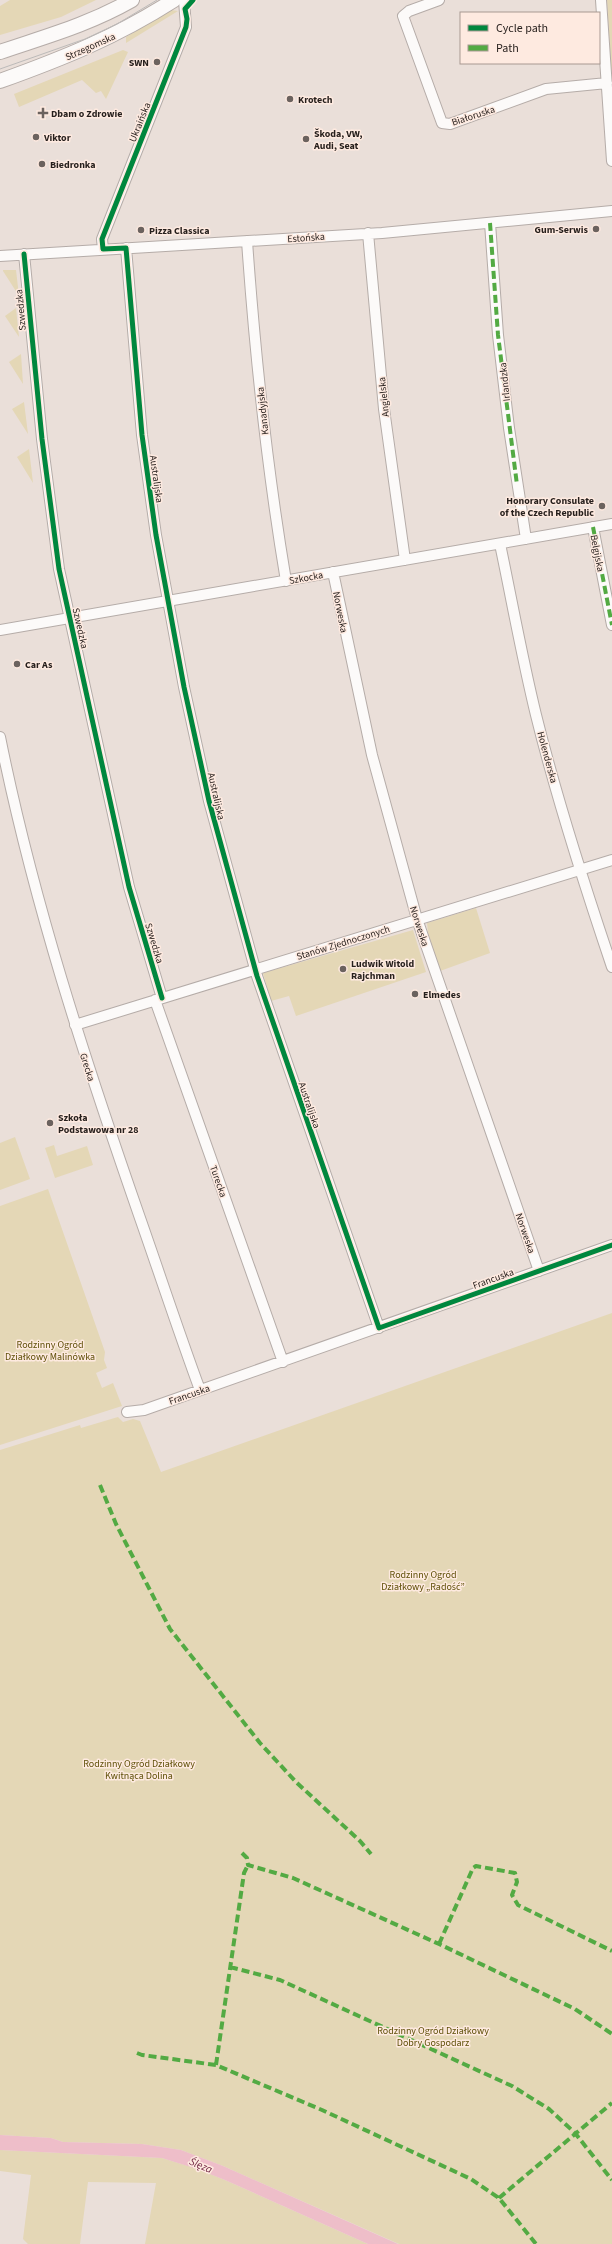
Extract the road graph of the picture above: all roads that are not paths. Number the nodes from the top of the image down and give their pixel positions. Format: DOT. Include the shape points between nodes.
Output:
graph roads {
  1 [pos="132,0"];
  2 [pos="174,0"];
  3 [pos="184,0"];
  4 [pos="439,0"];
  5 [pos="601,0"];
  6 [pos="0,52"];
  7 [pos="0,81"];
  8 [pos="607,83"];
  9 [pos="612,161"];
  10 [pos="612,212"];
  11 [pos="490,223"];
  12 [pos="368,234"];
  13 [pos="248,241"];
  14 [pos="126,248"];
  15 [pos="103,249"];
  16 [pos="24,254"];
  17 [pos="0,256"];
  18 [pos="612,524"];
  19 [pos="593,527"];
  20 [pos="526,539"];
  21 [pos="500,544"];
  22 [pos="405,560"];
  23 [pos="333,572"];
  24 [pos="286,581"];
  25 [pos="167,601"];
  26 [pos="69,617"];
  27 [pos="612,625"];
  28 [pos="0,630"];
  29 [pos="0,737"];
  30 [pos="612,860"];
  31 [pos="580,870"];
  32 [pos="417,919"];
  33 [pos="612,967"];
  34 [pos="255,969"];
  35 [pos="159,999"];
  36 [pos="75,1025"];
  37 [pos="612,1245"];
  38 [pos="539,1271"];
  39 [pos="379,1328"];
  40 [pos="283,1362"];
  41 [pos="200,1390"];
  42 [pos="127,1412"];
  1 -- 6 [label="main road" via="87,23"];
  2 -- 7 [label="main road, Strzegomska" via="106,40"];
  3 -- 15 [label="street, Ukraińska" via="186,27 102,239"];
  4 -- 8 [label="street, Białoruska" via="409,11 403,16 442,123 450,124 546,89"];
  5 -- 8 [label="street"];
  8 -- 9 [label="street"];
  10 -- 11 [label="street, Estońska"];
  11 -- 12 [label="street, Estońska"];
  11 -- 20 [label="street, Irlandzka" via="498,335"];
  12 -- 13 [label="street, Estońska"];
  12 -- 22 [label="street, Angielska" via="384,409"];
  13 -- 14 [label="street, Estońska"];
  13 -- 24 [label="street, Kanadyjska" via="251,301 266,450"];
  14 -- 15 [label="street, Estońska"];
  14 -- 25 [label="street, Australijska" via="142,435"];
  15 -- 16 [label="street, Estońska"];
  16 -- 17 [label="street, Estońska"];
  16 -- 26 [label="street, Szwedzka" via="48,488 59,569"];
  18 -- 19 [label="street, Szkocka"];
  19 -- 20 [label="street, Szkocka"];
  19 -- 27 [label="street, Belgijska"];
  20 -- 21 [label="street, Szkocka"];
  21 -- 22 [label="street, Szkocka"];
  21 -- 31 [label="street, Holenderska" via="534,707"];
  22 -- 23 [label="street, Szkocka"];
  23 -- 24 [label="street, Szkocka"];
  23 -- 32 [label="street, Norweska" via="370,747"];
  24 -- 25 [label="street, Szkocka"];
  25 -- 26 [label="street, Szkocka"];
  25 -- 34 [label="street, Australijska" via="209,801"];
  26 -- 28 [label="street, Szkocka"];
  26 -- 35 [label="street, Szwedzka" via="128,887"];
  29 -- 36 [label="street, Grecka" via="25,847"];
  30 -- 31 [label="street, Stanów Zjednoczonych"];
  31 -- 32 [label="street, Stanów Zjednoczonych"];
  31 -- 33 [label="street, Holenderska"];
  32 -- 34 [label="street, Stanów Zjednoczonych"];
  32 -- 38 [label="street, Norweska"];
  34 -- 35 [label="street, Stanów Zjednoczonych"];
  34 -- 39 [label="street, Australijska"];
  35 -- 36 [label="street, Stanów Zjednoczonych"];
  35 -- 40 [label="street, Turecka"];
  36 -- 41 [label="street, Grecka" via="94,1087"];
  37 -- 38 [label="street, Francuska"];
  38 -- 39 [label="street, Francuska"];
  39 -- 40 [label="street, Francuska"];
  40 -- 41 [label="street, Francuska"];
  41 -- 42 [label="street, Francuska" via="144,1410"];
}
